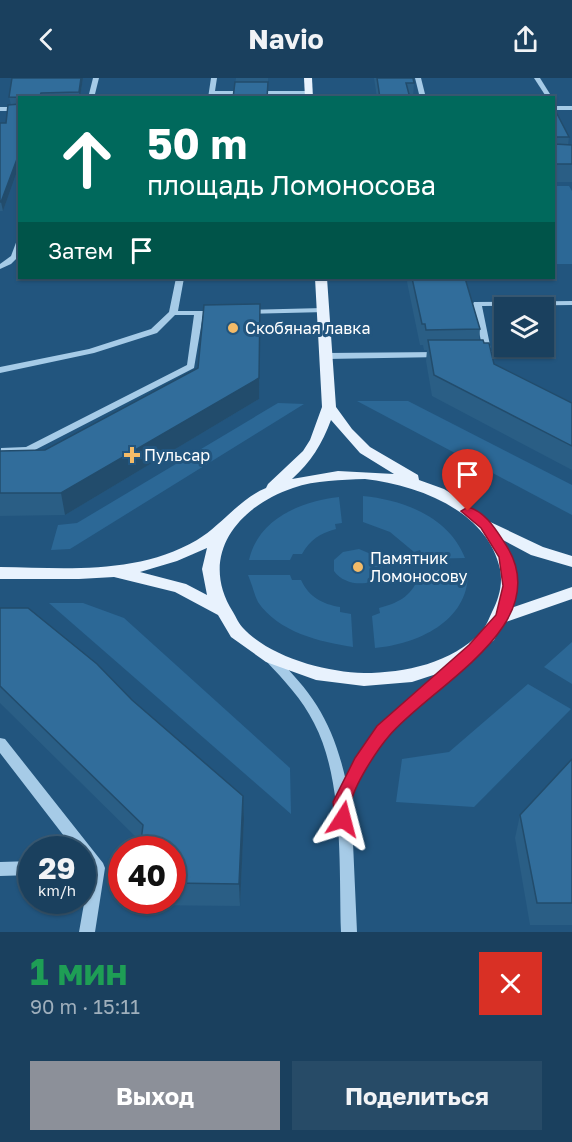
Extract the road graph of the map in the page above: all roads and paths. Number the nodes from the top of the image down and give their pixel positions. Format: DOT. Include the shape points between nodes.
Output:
graph roads {
  1 [pos="96,78"];
  2 [pos="214,78"];
  3 [pos="308,78"];
  4 [pos="418,78"];
  5 [pos="537,78"];
  6 [pos="547,94"];
  7 [pos="211,95"];
  8 [pos="308,95"];
  9 [pos="92,96"];
  10 [pos="422,96"];
  11 [pos="555,108"];
  12 [pos="572,108"];
  13 [pos="2,109"];
  14 [pos="18,109"];
  15 [pos="0,118"];
  16 [pos="18,251"];
  17 [pos="0,267"];
  18 [pos="180,279"];
  19 [pos="321,279"];
  20 [pos="572,303"];
  21 [pos="323,310"];
  22 [pos="233,312"];
  23 [pos="173,313"];
  24 [pos="199,313"];
  25 [pos="222,313"];
  26 [pos="445,355"];
  27 [pos="478,355"];
  28 [pos="326,356"];
  29 [pos="0,370"];
  30 [pos="329,407"];
  31 [pos="2,450"];
  32 [pos="0,461"];
  33 [pos="267,493"];
  34 [pos="450,498"];
  35 [pos="232,520"];
  36 [pos="486,525"];
  37 [pos="572,562"];
  38 [pos="114,572"];
  39 [pos="0,573"];
  40 [pos="572,593"];
  41 [pos="220,610"];
  42 [pos="503,616"];
  43 [pos="475,649"];
  44 [pos="270,657"];
  45 [pos="0,743"];
  46 [pos="342,802"];
  47 [pos="67,836"];
  48 [pos="18,868"];
  49 [pos="0,869"];
  50 [pos="88,914"];
  51 [pos="87,932"];
  52 [pos="349,932"];
  1 -- 9 [label="street"];
  2 -- 7 [label="street"];
  3 -- 8 [label="main road"];
  4 -- 10 [label="street"];
  5 -- 6 [label="street"];
  7 -- 8 [label="street"];
  11 -- 12 [label="street"];
  13 -- 14 [label="street"];
  13 -- 15 [label="street"];
  16 -- 17 [label="street"];
  18 -- 23 [label="street"];
  19 -- 21 [label="main road"];
  20 -- 27 [label="street" via="477,303 492,358"];
  21 -- 22 [label="street"];
  21 -- 28 [label="main road"];
  23 -- 24 [label="street"];
  23 -- 29 [label="street" via="154,331 91,351"];
  24 -- 25 [label="street"];
  24 -- 31 [label="street" via="191,366 28,450"];
  26 -- 28 [label="street"];
  28 -- 30 [label="main road"];
  30 -- 33 [label="main road" via="308,454"];
  30 -- 34 [label="main road" via="359,447"];
  31 -- 32 [label="street"];
  33 -- 34 [label="main road" via="305,479 356,474 404,480"];
  33 -- 35 [label="main road"];
  34 -- 36 [label="main road"];
  35 -- 38 [label="main road" via="197,547"];
  35 -- 41 [label="main road" via="213,551 210,580"];
  36 -- 37 [label="main road" via="537,551"];
  36 -- 42 [label="main road" via="506,557 511,586"];
  38 -- 39 [label="main road"];
  38 -- 41 [label="main road" via="180,588"];
  40 -- 42 [label="main road"];
  41 -- 44 [label="main road" via="240,636"];
  42 -- 43 [label="main road"];
  43 -- 44 [label="main road" via="435,670 385,681 340,680"];
  43 -- 46 [label="street" via="383,730"];
  44 -- 46 [label="street" via="308,700 323,728"];
  45 -- 47 [label="street"];
  46 -- 52 [label="street"];
  48 -- 49 [label="street"];
  50 -- 51 [label="street"];
}
